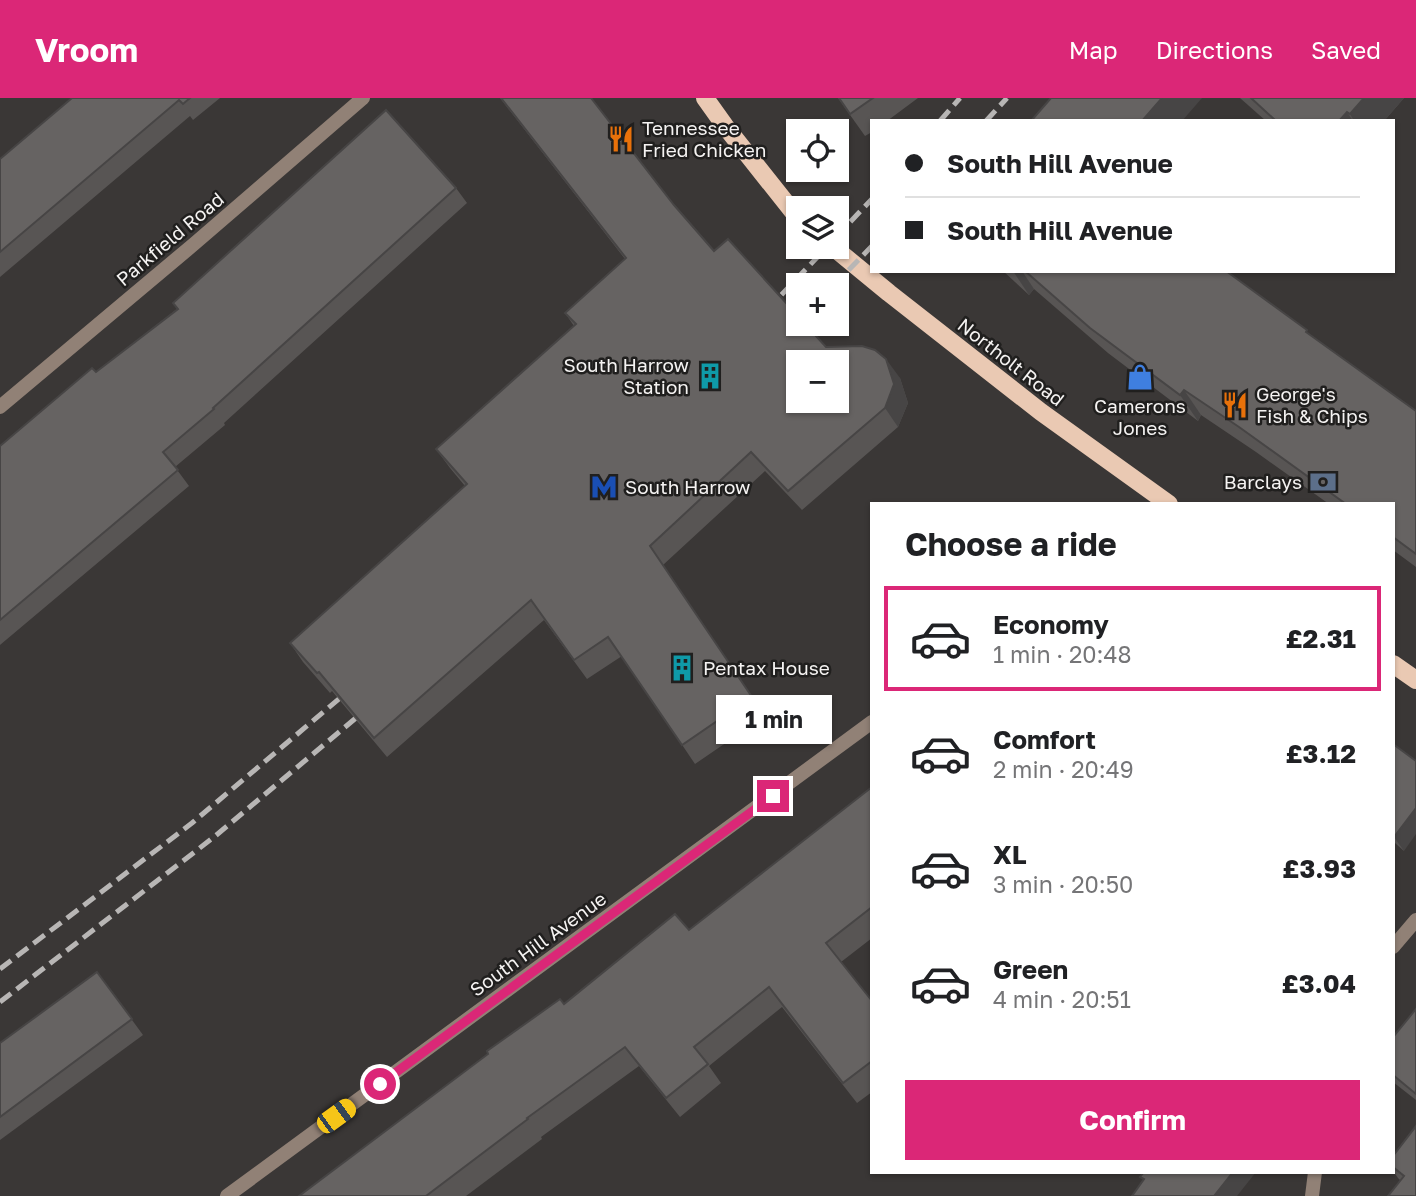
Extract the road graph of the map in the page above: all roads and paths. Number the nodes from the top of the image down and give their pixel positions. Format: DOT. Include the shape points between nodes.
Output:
graph roads {
  1 [pos="363,98"];
  2 [pos="705,98"];
  3 [pos="786,203"];
  4 [pos="848,259"];
  5 [pos="0,407"];
  6 [pos="1166,502"];
  7 [pos="1395,665"];
  8 [pos="1416,680"];
  9 [pos="870,723"];
  10 [pos="1416,920"];
  11 [pos="1395,945"];
  12 [pos="1315,1174"];
  13 [pos="227,1196"];
  14 [pos="1312,1196"];
  1 -- 5 [label="street, Parkfield Road"];
  2 -- 3 [label="main road"];
  4 -- 6 [label="main road, Northolt Road" via="1041,412"];
  7 -- 8 [label="main road"];
  9 -- 13 [label="street, South Hill Avenue"];
  10 -- 11 [label="street"];
  12 -- 14 [label="street"];
}
